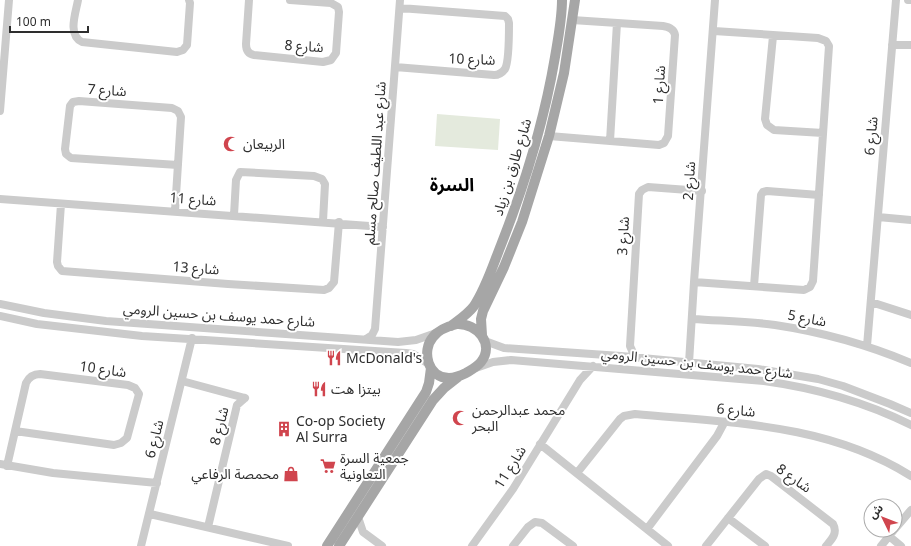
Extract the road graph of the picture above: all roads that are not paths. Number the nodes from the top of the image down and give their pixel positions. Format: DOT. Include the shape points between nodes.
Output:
graph roads {
  1 [pos="9,0"];
  2 [pos="78,0"];
  3 [pos="189,0"];
  4 [pos="250,0"];
  5 [pos="290,0"];
  6 [pos="562,0"];
  7 [pos="574,0"];
  8 [pos="715,0"];
  9 [pos="896,0"];
  10 [pos="400,4"];
  11 [pos="3,18"];
  12 [pos="572,20"];
  13 [pos="617,23"];
  14 [pos="714,31"];
  15 [pos="773,36"];
  16 [pos="892,45"];
  17 [pos="911,45"];
  18 [pos="395,67"];
  19 [pos="553,71"];
  20 [pos="564,73"];
  21 [pos="549,88"];
  22 [pos="560,91"];
  23 [pos="0,111"];
  24 [pos="823,133"];
  25 [pos="549,136"];
  26 [pos="610,141"];
  27 [pos="178,165"];
  28 [pos="702,191"];
  29 [pos="819,196"];
  30 [pos="0,199"];
  31 [pos="61,204"];
  32 [pos="175,211"];
  33 [pos="234,215"];
  34 [pos="878,217"];
  35 [pos="911,220"];
  36 [pos="323,221"];
  37 [pos="339,222"];
  38 [pos="383,226"];
  39 [pos="694,282"];
  40 [pos="754,286"];
  41 [pos="871,302"];
  42 [pos="0,304"];
  43 [pos="911,315"];
  44 [pos="1,318"];
  45 [pos="693,319"];
  46 [pos="106,320"];
  47 [pos="122,322"];
  48 [pos="451,326"];
  49 [pos="376,329"];
  50 [pos="103,331"];
  51 [pos="120,333"];
  52 [pos="436,333"];
  53 [pos="192,338"];
  54 [pos="483,338"];
  55 [pos="366,339"];
  56 [pos="383,340"];
  57 [pos="630,346"];
  58 [pos="867,346"];
  59 [pos="540,351"];
  60 [pos="621,356"];
  61 [pos="635,357"];
  62 [pos="539,363"];
  63 [pos="689,363"];
  64 [pos="911,363"];
  65 [pos="574,365"];
  66 [pos="430,366"];
  67 [pos="593,366"];
  68 [pos="475,368"];
  69 [pos="458,377"];
  70 [pos="580,380"];
  71 [pos="182,381"];
  72 [pos="830,382"];
  73 [pos="843,386"];
  74 [pos="826,393"];
  75 [pos="839,397"];
  76 [pos="911,413"];
  77 [pos="724,423"];
  78 [pos="911,424"];
  79 [pos="15,431"];
  80 [pos="540,444"];
  81 [pos="4,465"];
  82 [pos="577,473"];
  83 [pos="911,476"];
  84 [pos="157,483"];
  85 [pos="911,510"];
  86 [pos="150,514"];
  87 [pos="358,517"];
  88 [pos="728,518"];
  89 [pos="903,519"];
  90 [pos="208,527"];
  91 [pos="647,529"];
  92 [pos="348,532"];
  93 [pos="363,532"];
  94 [pos="887,538"];
  95 [pos="141,546"];
  96 [pos="288,546"];
  97 [pos="327,546"];
  98 [pos="339,546"];
  99 [pos="382,546"];
  100 [pos="472,546"];
  101 [pos="513,546"];
  102 [pos="573,546"];
  103 [pos="668,546"];
  104 [pos="706,546"];
  105 [pos="765,546"];
  106 [pos="826,546"];
  107 [pos="881,546"];
  1 -- 11 [label="street"];
  2 -- 3 [label="street" via="73,31 80,41 177,52 187,45"];
  4 -- 5 [label="street, شارع 8" via="246,44 250,53 323,62 331,60 336,52 338,7 331,3"];
  6 -- 19 [label="main road, شارع طارق بن زياد"];
  7 -- 12 [label="main road, شارع طارق بن زياد"];
  8 -- 14 [label="street, شارع 2"];
  9 -- 16 [label="street, شارع 6"];
  10 -- 18 [label="street, شارع عبد اللطيف صالح مسلم"];
  10 -- 18 [label="street, شارع 10" via="505,16 509,23 507,63 501,73 494,75"];
  11 -- 23 [label="street"];
  12 -- 13 [label="street, شارع 1"];
  12 -- 20 [label="main road, شارع طارق بن زياد"];
  13 -- 26 [label="street"];
  13 -- 26 [label="street, شارع 1" via="666,26 674,31 676,36 667,140 659,145"];
  14 -- 15 [label="street"];
  14 -- 28 [label="street, شارع 2"];
  15 -- 24 [label="street" via="818,38 826,41 829,46"];
  15 -- 24 [label="street" via="766,125 774,130"];
  16 -- 17 [label="street"];
  16 -- 34 [label="street, شارع 6"];
  18 -- 38 [label="street, شارع عبد اللطيف صالح مسلم"];
  19 -- 20 [label="main road" via="557,77"];
  19 -- 21 [label="main road, شارع طارق بن زياد"];
  20 -- 22 [label="main road, شارع طارق بن زياد"];
  21 -- 22 [label="main road" via="555,84 560,87"];
  21 -- 48 [label="main road, شارع طارق بن زياد" via="532,155 494,262 474,306"];
  22 -- 25 [label="main road, شارع طارق بن زياد"];
  24 -- 29 [label="street"];
  25 -- 26 [label="street, شارع 1"];
  25 -- 54 [label="main road, شارع طارق بن زياد" via="522,222 483,311"];
  27 -- 27 [label="street, شارع 7" via="181,117 176,109 79,101 73,102 70,106 65,151 71,158"];
  27 -- 32 [label="street, شارع 7"];
  28 -- 39 [label="street, شارع 2"];
  28 -- 57 [label="street, شارع 3" via="648,187 639,194"];
  29 -- 40 [label="street" via="812,285 804,290"];
  29 -- 40 [label="street" via="767,191 761,195"];
  30 -- 31 [label="street, شارع 11"];
  31 -- 32 [label="street, شارع 11"];
  31 -- 37 [label="street, شارع 13" via="57,262 62,270 228,284 327,289 334,282"];
  32 -- 33 [label="street, شارع 11"];
  33 -- 36 [label="street, شارع 11"];
  33 -- 36 [label="street" via="236,180 240,172 314,176 322,179 325,184"];
  34 -- 35 [label="street"];
  34 -- 41 [label="street, شارع 6"];
  36 -- 37 [label="street, شارع 11"];
  37 -- 38 [label="street, شارع 11"];
  38 -- 49 [label="street, شارع عبد اللطيف صالح مسلم"];
  39 -- 40 [label="street"];
  39 -- 45 [label="street, شارع 2"];
  41 -- 43 [label="street"];
  41 -- 58 [label="street, شارع 6"];
  42 -- 46 [label="street, شارع حمد يوسف بن حسين الرومي" via="44,313"];
  44 -- 50 [label="street, شارع حمد يوسف بن حسين الرومي"];
  45 -- 58 [label="street, شارع 5" via="775,325"];
  45 -- 63 [label="street, شارع 2"];
  46 -- 47 [label="street, شارع حمد يوسف بن حسين الرومي"];
  46 -- 50 [label="street" via="108,328"];
  47 -- 51 [label="street" via="116,327"];
  47 -- 55 [label="street, شارع حمد يوسف بن حسين الرومي"];
  48 -- 52 [label="main road"];
  48 -- 54 [label="main road" via="465,324"];
  49 -- 55 [label="street"];
  49 -- 56 [label="street"];
  50 -- 51 [label="street, شارع حمد يوسف بن حسين الرومي"];
  51 -- 53 [label="street, شارع حمد يوسف بن حسين الرومي"];
  52 -- 56 [label="street, شارع حمد يوسف بن حسين الرومي" via="410,341"];
  52 -- 66 [label="main road" via="427,347"];
  53 -- 66 [label="street, شارع حمد يوسف بن حسين الرومي" via="406,353 413,354"];
  53 -- 71 [label="street, شارع 6"];
  54 -- 59 [label="street, شارع حمد يوسف بن حسين الرومي" via="504,348"];
  54 -- 68 [label="main road" via="486,349 484,358"];
  55 -- 56 [label="street, شارع حمد يوسف بن حسين الرومي"];
  57 -- 60 [label="street"];
  57 -- 61 [label="street, شارع 3"];
  58 -- 64 [label="street, شارع 5"];
  59 -- 60 [label="street, شارع حمد يوسف بن حسين الرومي"];
  59 -- 62 [label="street" via="536,357"];
  60 -- 61 [label="street, شارع حمد يوسف بن حسين الرومي"];
  61 -- 63 [label="street, شارع حمد يوسف بن حسين الرومي"];
  62 -- 65 [label="street, شارع حمد يوسف بن حسين الرومي"];
  62 -- 68 [label="street, شارع حمد يوسف بن حسين الرومي" via="504,360"];
  63 -- 72 [label="street, شارع حمد يوسف بن حسين الرومي" via="778,372"];
  65 -- 67 [label="street, شارع حمد يوسف بن حسين الرومي"];
  65 -- 70 [label="street" via="579,372"];
  66 -- 69 [label="main road" via="442,377"];
  66 -- 97 [label="main road" via="426,392"];
  67 -- 70 [label="street, شارع 11"];
  67 -- 74 [label="street, شارع حمد يوسف بن حسين الرومي" via="764,381"];
  68 -- 69 [label="main road"];
  69 -- 87 [label="main road" via="433,400"];
  70 -- 80 [label="street, شارع 11"];
  71 -- 84 [label="street, شارع 6"];
  71 -- 90 [label="street, شارع 8" via="245,398 238,405"];
  72 -- 73 [label="street, شارع حمد يوسف بن حسين الرومي"];
  72 -- 74 [label="street" via="830,389"];
  73 -- 75 [label="street"];
  73 -- 76 [label="street, شارع حمد يوسف بن حسين الرومي"];
  74 -- 75 [label="street, شارع حمد يوسف بن حسين الرومي"];
  75 -- 78 [label="street, شارع حمد يوسف بن حسين الرومي"];
  77 -- 82 [label="street, شارع 6" via="627,415 616,424"];
  77 -- 83 [label="street, شارع 6" via="789,430 828,440 880,460"];
  77 -- 91 [label="street"];
  79 -- 79 [label="street, شارع 10" via="26,382 35,374 128,385 135,388 139,394 127,438 120,444"];
  79 -- 81 [label="street, شارع 10"];
  80 -- 82 [label="street"];
  80 -- 100 [label="street, شارع 11" via="513,489"];
  81 -- 84 [label="street" via="54,473"];
  82 -- 91 [label="street"];
  84 -- 86 [label="street, شارع 6"];
  85 -- 89 [label="street"];
  86 -- 90 [label="street"];
  86 -- 95 [label="street, شارع 6"];
  87 -- 92 [label="main road"];
  87 -- 93 [label="street"];
  88 -- 104 [label="street, شارع 8"];
  88 -- 105 [label="street"];
  88 -- 106 [label="street, شارع 8" via="761,477 768,474 833,524 834,535"];
  90 -- 96 [label="street"];
  91 -- 103 [label="street"];
  92 -- 93 [label="street"];
  92 -- 98 [label="main road"];
  93 -- 99 [label="street"];
  94 -- 107 [label="street"];
  101 -- 102 [label="street" via="530,525 537,522"];
}
